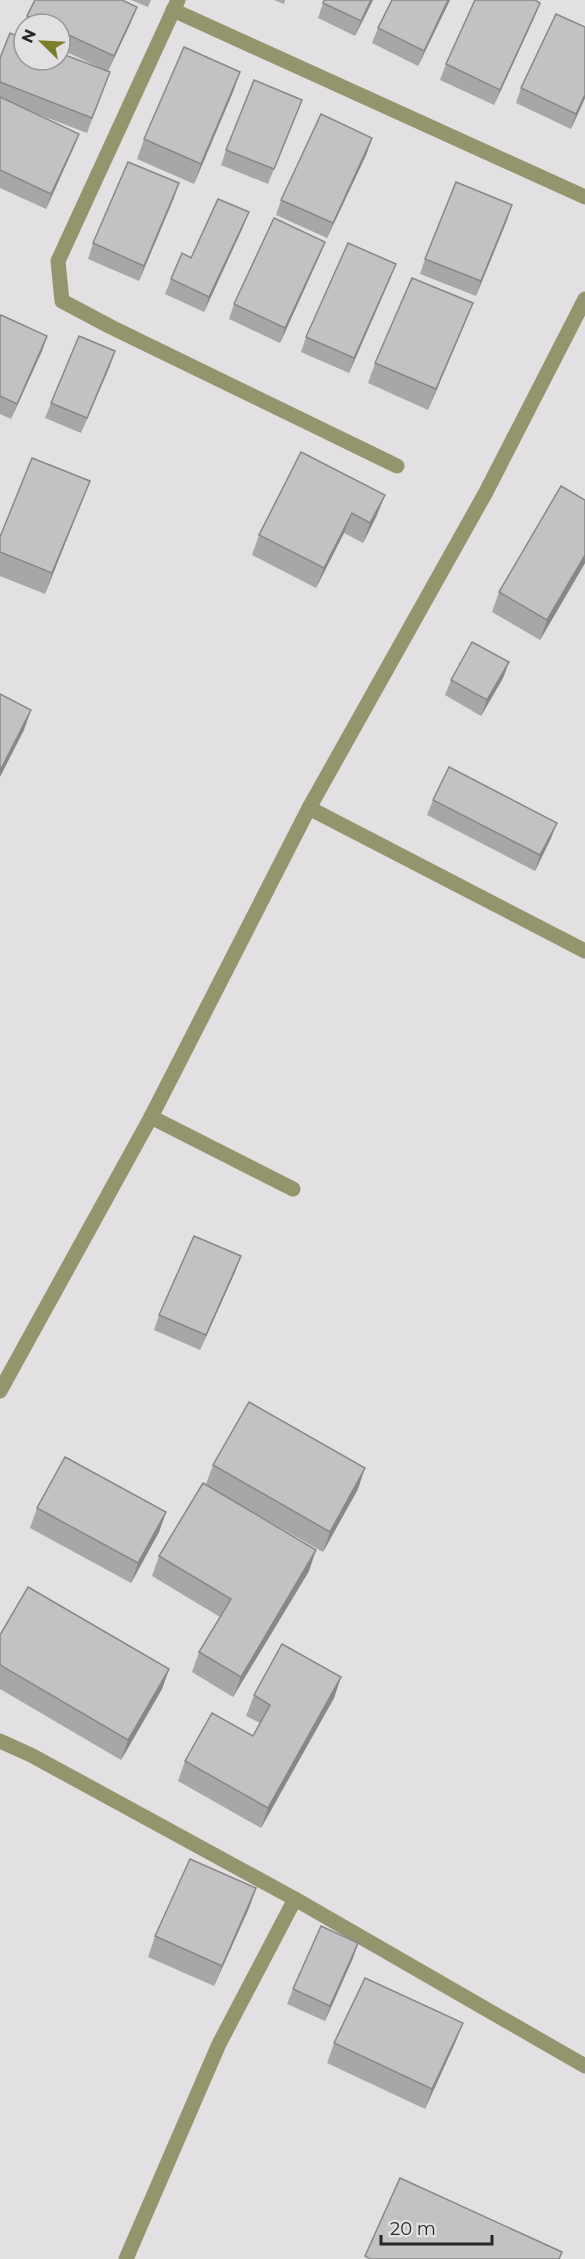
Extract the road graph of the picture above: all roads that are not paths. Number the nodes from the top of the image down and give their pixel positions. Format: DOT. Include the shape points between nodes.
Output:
graph roads {
  1 [pos="175,5"];
  2 [pos="585,197"];
  3 [pos="585,299"];
  4 [pos="396,466"];
  5 [pos="309,808"];
  6 [pos="585,951"];
  7 [pos="151,1117"];
  8 [pos="293,1189"];
  9 [pos="0,1391"];
  10 [pos="0,1741"];
  11 [pos="295,1899"];
  12 [pos="585,2066"];
  13 [pos="126,2259"];
  1 -- 2 [label="street"];
  1 -- 4 [label="street" via="58,261 62,301"];
  3 -- 5 [label="street" via="486,492"];
  5 -- 6 [label="street"];
  5 -- 7 [label="street"];
  7 -- 8 [label="street"];
  7 -- 9 [label="street"];
  10 -- 11 [label="street"];
  11 -- 12 [label="street"];
  11 -- 13 [label="street" via="219,2044"];
}
